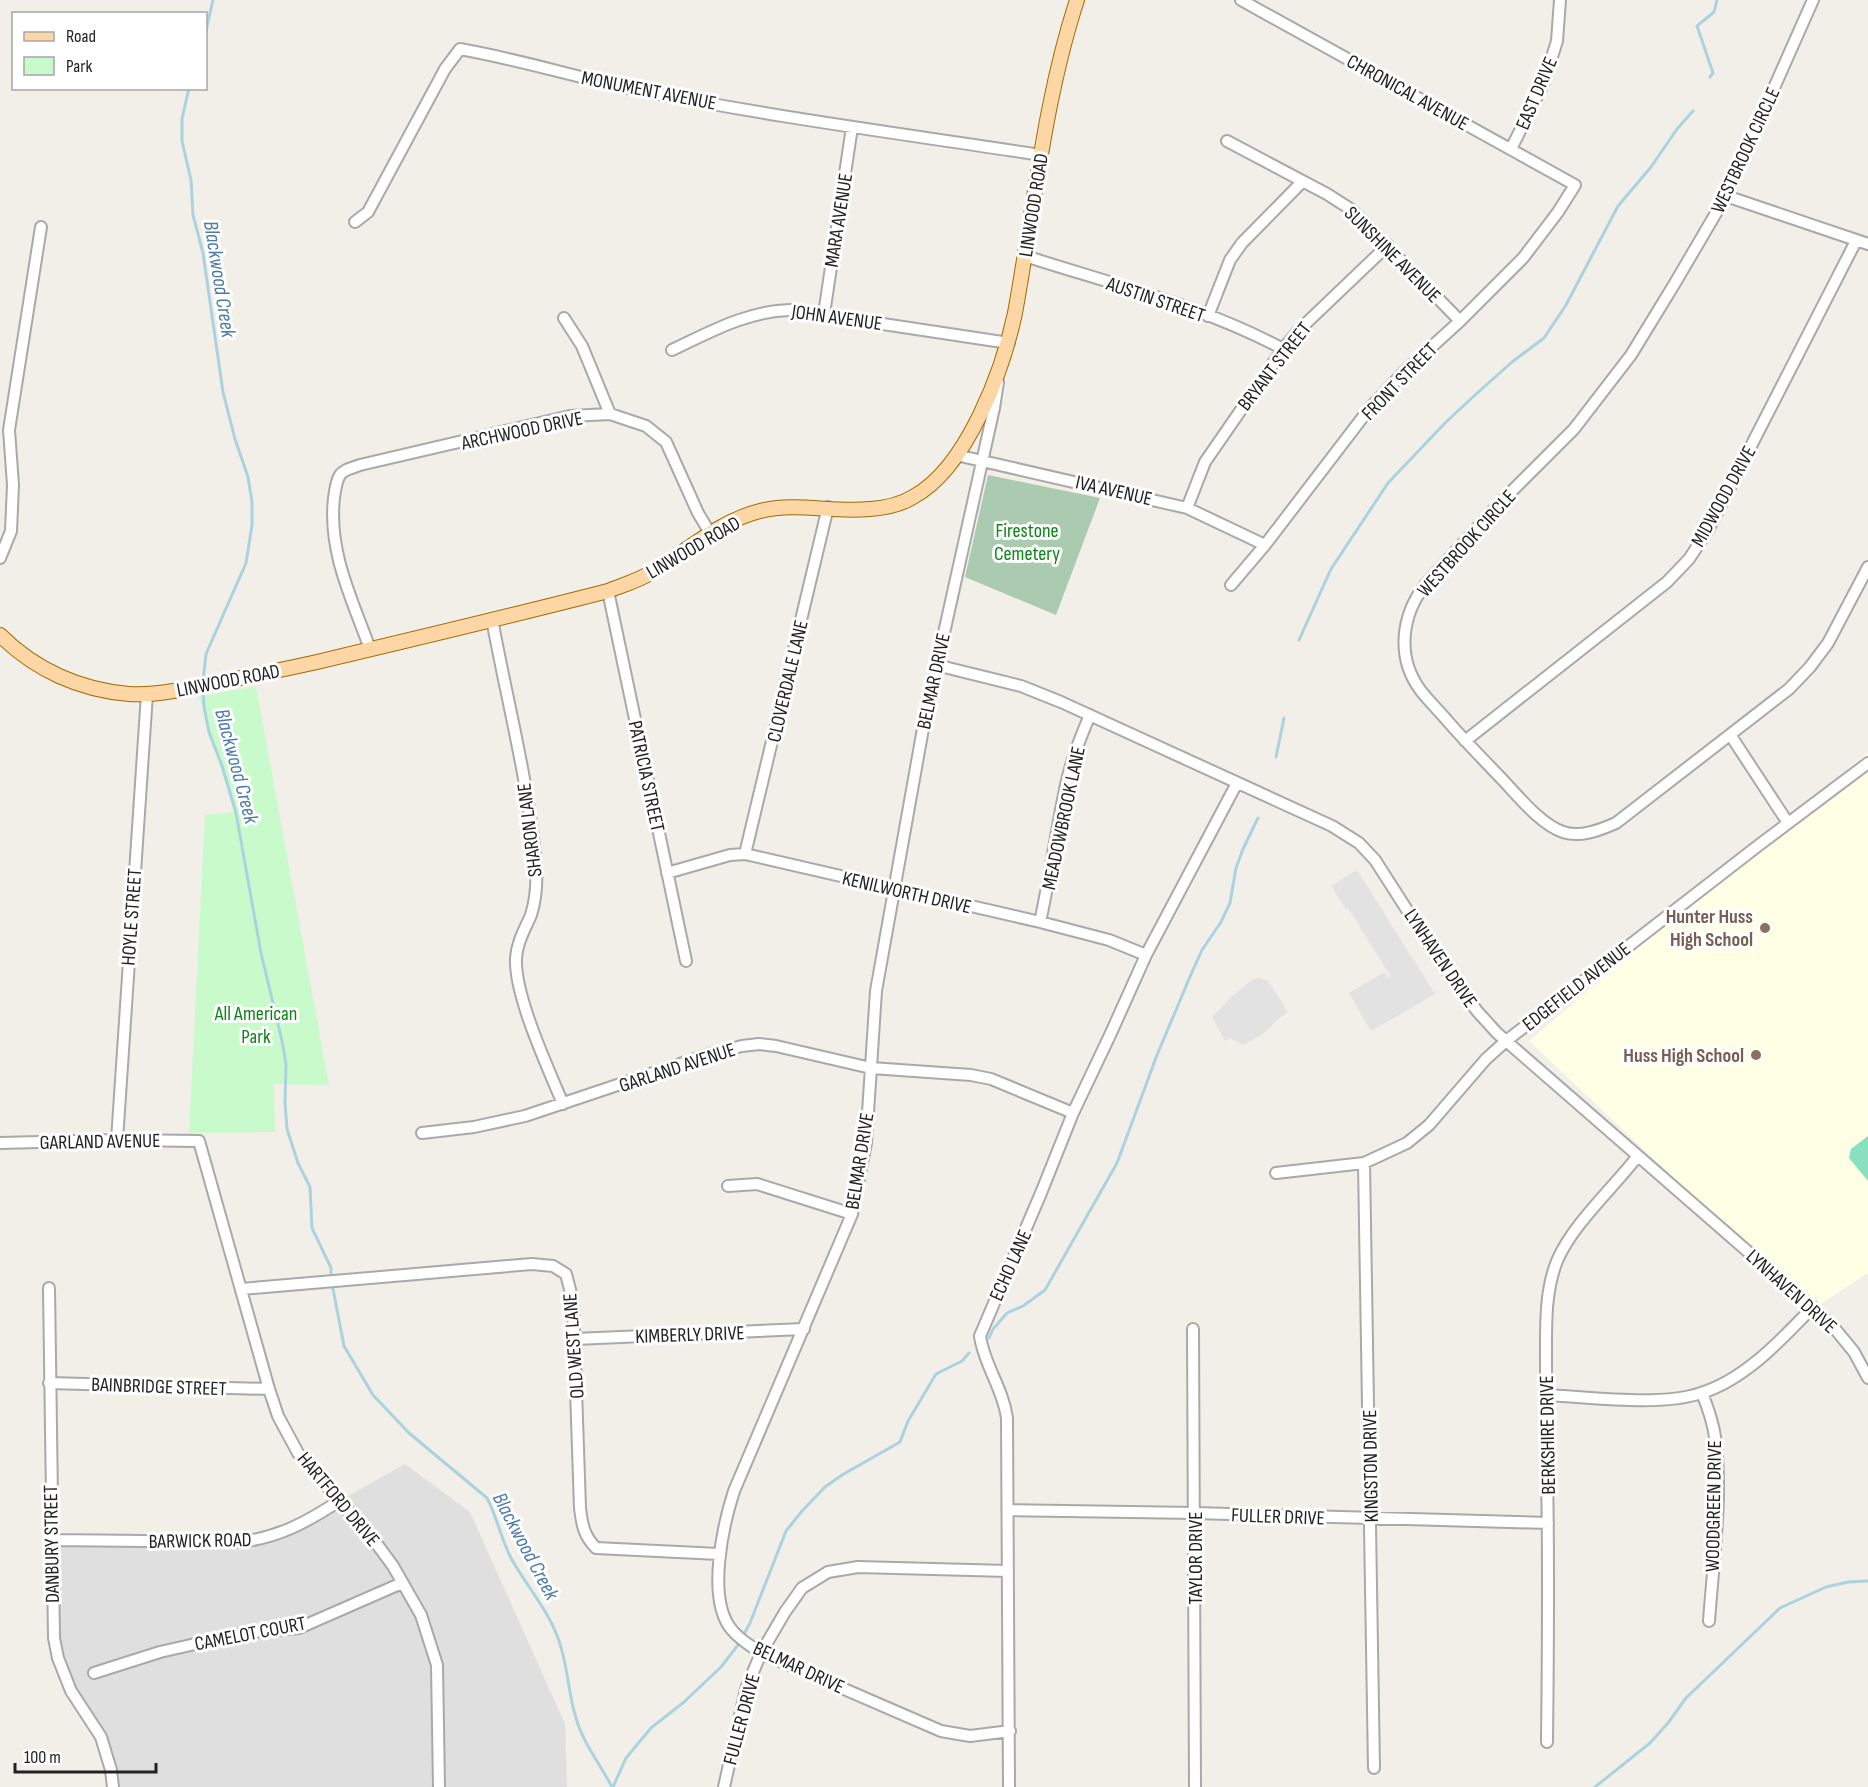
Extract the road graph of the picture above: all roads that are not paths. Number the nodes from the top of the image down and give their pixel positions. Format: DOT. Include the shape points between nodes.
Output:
graph roads {
  1 [pos="1077,0"];
  2 [pos="1241,0"];
  3 [pos="1560,0"];
  4 [pos="1813,0"];
  5 [pos="852,127"];
  6 [pos="1227,141"];
  7 [pos="1511,149"];
  8 [pos="1041,155"];
  9 [pos="1302,182"];
  10 [pos="1575,185"];
  11 [pos="1726,196"];
  12 [pos="355,222"];
  13 [pos="41,227"];
  14 [pos="1856,241"];
  15 [pos="1868,244"];
  16 [pos="1388,245"];
  17 [pos="1025,256"];
  18 [pos="824,314"];
  19 [pos="1208,316"];
  20 [pos="564,318"];
  21 [pos="1460,321"];
  22 [pos="1009,343"];
  23 [pos="1283,349"];
  24 [pos="672,350"];
  25 [pos="999,373"];
  26 [pos="610,414"];
  27 [pos="956,455"];
  28 [pos="983,461"];
  29 [pos="828,507"];
  30 [pos="1187,508"];
  31 [pos="710,533"];
  32 [pos="1265,545"];
  33 [pos="0,558"];
  34 [pos="1868,567"];
  35 [pos="1231,585"];
  36 [pos="608,591"];
  37 [pos="492,619"];
  38 [pos="0,636"];
  39 [pos="370,649"];
  40 [pos="936,665"];
  41 [pos="147,694"];
  42 [pos="1090,715"];
  43 [pos="1731,736"];
  44 [pos="1465,741"];
  45 [pos="1868,763"];
  46 [pos="1237,783"];
  47 [pos="1788,823"];
  48 [pos="745,854"];
  49 [pos="667,873"];
  50 [pos="895,890"];
  51 [pos="1040,922"];
  52 [pos="1146,955"];
  53 [pos="686,961"];
  54 [pos="1506,1041"];
  55 [pos="871,1068"];
  56 [pos="563,1104"];
  57 [pos="1073,1113"];
  58 [pos="422,1133"];
  59 [pos="117,1140"];
  60 [pos="199,1141"];
  61 [pos="0,1143"];
  62 [pos="1637,1157"];
  63 [pos="1364,1163"];
  64 [pos="1276,1173"];
  65 [pos="728,1186"];
  66 [pos="852,1214"];
  67 [pos="49,1288"];
  68 [pos="240,1289"];
  69 [pos="1814,1307"];
  70 [pos="804,1329"];
  71 [pos="1193,1329"];
  72 [pos="575,1339"];
  73 [pos="1868,1378"];
  74 [pos="49,1383"];
  75 [pos="269,1389"];
  76 [pos="1702,1393"];
  77 [pos="1546,1395"];
  78 [pos="339,1501"];
  79 [pos="1008,1510"];
  80 [pos="1195,1513"];
  81 [pos="1370,1518"];
  82 [pos="1548,1523"];
  83 [pos="51,1540"];
  84 [pos="719,1554"];
  85 [pos="1008,1571"];
  86 [pos="402,1583"];
  87 [pos="1709,1620"];
  88 [pos="761,1653"];
  89 [pos="94,1673"];
  90 [pos="1010,1731"];
  91 [pos="1547,1742"];
  92 [pos="1374,1768"];
  93 [pos="113,1787"];
  94 [pos="439,1787"];
  95 [pos="724,1787"];
  96 [pos="1009,1787"];
  97 [pos="1195,1787"];
  1 -- 8 [label="main road, LINWOOD ROAD" via="1063,43"];
  2 -- 7 [label="street, CHRONICAL AVENUE"];
  3 -- 7 [label="street, EAST DRIVE" via="1557,41 1544,82"];
  4 -- 11 [label="street, WESTBROOK CIRCLE"];
  5 -- 8 [label="street, MONUMENT AVENUE"];
  5 -- 12 [label="street, MONUMENT AVENUE" via="627,88 460,49 445,69 368,212"];
  5 -- 18 [label="street, MARA AVENUE"];
  6 -- 9 [label="street, SUNSHINE AVENUE"];
  7 -- 10 [label="street, CHRONICAL AVENUE"];
  8 -- 17 [label="main road, LINWOOD ROAD"];
  9 -- 16 [label="street, SUNSHINE AVENUE" via="1352,210"];
  9 -- 19 [label="street" via="1230,260"];
  10 -- 21 [label="street, FRONT STREET" via="1523,258"];
  11 -- 14 [label="street"];
  11 -- 44 [label="street, WESTBROOK CIRCLE" via="1615,378 1574,429 1498,505 1413,603 1404,635 1413,678"];
  13 -- 33 [label="street" via="9,430 11,531"];
  14 -- 15 [label="street"];
  14 -- 44 [label="street, MIDWOOD DRIVE" via="1708,530 1689,559 1667,582"];
  16 -- 21 [label="street, SUNSHINE AVENUE"];
  16 -- 23 [label="street, BRYANT STREET"];
  17 -- 19 [label="street, AUSTIN STREET"];
  17 -- 22 [label="main road, LINWOOD ROAD"];
  18 -- 22 [label="street, JOHN AVENUE"];
  18 -- 24 [label="street, JOHN AVENUE" via="760,312"];
  19 -- 23 [label="street, AUSTIN STREET" via="1250,331"];
  20 -- 26 [label="street" via="582,346"];
  21 -- 32 [label="street, FRONT STREET" via="1369,409"];
  22 -- 25 [label="main road, LINWOOD ROAD"];
  23 -- 30 [label="street, BRYANT STREET" via="1205,462"];
  25 -- 27 [label="main road, LINWOOD ROAD"];
  25 -- 28 [label="street, BELMAR DRIVE"];
  26 -- 31 [label="street, ARCHWOOD DRIVE" via="645,426 666,442"];
  26 -- 39 [label="street, ARCHWOOD DRIVE" via="570,416 344,471 338,477 335,491 333,533 341,570"];
  27 -- 28 [label="street, IVA AVENUE"];
  27 -- 29 [label="main road, LINWOOD ROAD" via="929,486 897,504 867,510"];
  28 -- 30 [label="street, IVA AVENUE"];
  28 -- 40 [label="street, BELMAR DRIVE"];
  29 -- 31 [label="main road, LINWOOD ROAD" via="760,511"];
  29 -- 48 [label="street, CLOVERDALE LANE"];
  30 -- 32 [label="street, IVA AVENUE"];
  31 -- 36 [label="main road, LINWOOD ROAD" via="651,573"];
  32 -- 35 [label="street, FRONT STREET"];
  34 -- 43 [label="street, WESTBROOK CIRCLE" via="1828,643 1810,667"];
  36 -- 37 [label="main road, LINWOOD ROAD"];
  36 -- 49 [label="street, PATRICIA STREET"];
  37 -- 39 [label="main road, LINWOOD ROAD"];
  37 -- 56 [label="street, SHARON LANE" via="528,803 537,874 532,912 518,944 518,977 535,1034"];
  38 -- 41 [label="main road, LINWOOD ROAD" via="36,664 69,681 104,690"];
  39 -- 41 [label="main road, LINWOOD ROAD"];
  40 -- 42 [label="street, LYNHAVEN DRIVE" via="1021,686"];
  40 -- 50 [label="street, BELMAR DRIVE"];
  41 -- 59 [label="street, HOYLE STREET"];
  42 -- 46 [label="street, LYNHAVEN DRIVE"];
  42 -- 51 [label="street, MEADOWBROOK LANE" via="1066,784"];
  43 -- 44 [label="street, WESTBROOK CIRCLE" via="1616,823 1577,834 1566,833 1544,821"];
  43 -- 47 [label="street"];
  45 -- 47 [label="street, EDGEFIELD AVENUE"];
  46 -- 52 [label="street, ECHO LANE"];
  46 -- 54 [label="street, LYNHAVEN DRIVE" via="1332,826 1367,850 1441,963 1477,1011"];
  47 -- 54 [label="street, EDGEFIELD AVENUE"];
  48 -- 49 [label="street, KENILWORTH DRIVE"];
  48 -- 50 [label="street, KENILWORTH DRIVE"];
  49 -- 53 [label="street, PATRICIA STREET"];
  50 -- 51 [label="street, KENILWORTH DRIVE"];
  50 -- 55 [label="street, BELMAR DRIVE" via="876,991"];
  51 -- 52 [label="street, KENILWORTH DRIVE" via="1109,940"];
  52 -- 57 [label="street, ECHO LANE"];
  54 -- 62 [label="street, LYNHAVEN DRIVE"];
  54 -- 63 [label="street, EDGEFIELD AVENUE" via="1429,1125 1407,1143"];
  55 -- 56 [label="street, GARLAND AVENUE" via="776,1046 741,1046"];
  55 -- 57 [label="street, GARLAND AVENUE" via="991,1079"];
  55 -- 66 [label="street, BELMAR DRIVE" via="866,1143"];
  56 -- 58 [label="street, GARLAND AVENUE" via="474,1127"];
  57 -- 79 [label="street, ECHO LANE" via="980,1335 992,1377 1005,1400"];
  59 -- 60 [label="street, GARLAND AVENUE"];
  59 -- 61 [label="street, GARLAND AVENUE"];
  60 -- 68 [label="street, HARTFORD DRIVE"];
  62 -- 69 [label="street, LYNHAVEN DRIVE"];
  62 -- 77 [label="street, BERKSHIRE DRIVE" via="1582,1222 1557,1260 1546,1319"];
  63 -- 64 [label="street, EDGEFIELD AVENUE"];
  63 -- 81 [label="street, KINGSTON DRIVE"];
  65 -- 66 [label="street" via="757,1184"];
  66 -- 70 [label="street, BELMAR DRIVE"];
  67 -- 74 [label="street, DANBURY STREET"];
  68 -- 72 [label="street, OLD WEST LANE" via="532,1264 553,1266 566,1274 573,1301"];
  68 -- 75 [label="street, HARTFORD DRIVE"];
  69 -- 73 [label="street, LYNHAVEN DRIVE" via="1854,1352"];
  69 -- 76 [label="street" via="1757,1361 1727,1382"];
  70 -- 72 [label="street, KIMBERLY DRIVE"];
  70 -- 84 [label="street, BELMAR DRIVE" via="734,1491"];
  71 -- 80 [label="street, TAYLOR DRIVE"];
  72 -- 84 [label="street, OLD WEST LANE" via="580,1508 586,1538 596,1548"];
  74 -- 75 [label="street, BAINBRIDGE STREET"];
  74 -- 83 [label="street, DANBURY STREET"];
  75 -- 78 [label="street, HARTFORD DRIVE" via="298,1453"];
  76 -- 77 [label="street" via="1656,1400"];
  76 -- 87 [label="street, WOODGREEN DRIVE" via="1711,1415 1717,1463"];
  77 -- 82 [label="street, BERKSHIRE DRIVE"];
  78 -- 83 [label="street, BARWICK ROAD" via="317,1516 258,1540"];
  78 -- 86 [label="street, HARTFORD DRIVE" via="380,1547"];
  79 -- 80 [label="street, FULLER DRIVE"];
  79 -- 85 [label="street, ECHO LANE"];
  80 -- 81 [label="street, FULLER DRIVE"];
  80 -- 97 [label="street, TAYLOR DRIVE"];
  81 -- 82 [label="street, FULLER DRIVE"];
  81 -- 92 [label="street, KINGSTON DRIVE"];
  82 -- 91 [label="street, BERKSHIRE DRIVE"];
  83 -- 93 [label="street, DANBURY STREET" via="58,1658 71,1691 101,1737"];
  84 -- 88 [label="street, BELMAR DRIVE" via="719,1595 730,1629"];
  85 -- 88 [label="street, FULLER DRIVE" via="868,1567 828,1572 802,1588"];
  85 -- 90 [label="street, ECHO LANE"];
  86 -- 89 [label="street, CAMELOT COURT" via="299,1628 251,1632 195,1644"];
  86 -- 94 [label="street, HARTFORD DRIVE" via="421,1615 435,1655 439,1682"];
  88 -- 90 [label="street, BELMAR DRIVE" via="941,1731 970,1736"];
  88 -- 95 [label="street, FULLER DRIVE" via="746,1689"];
  90 -- 96 [label="street, ECHO LANE"];
}
